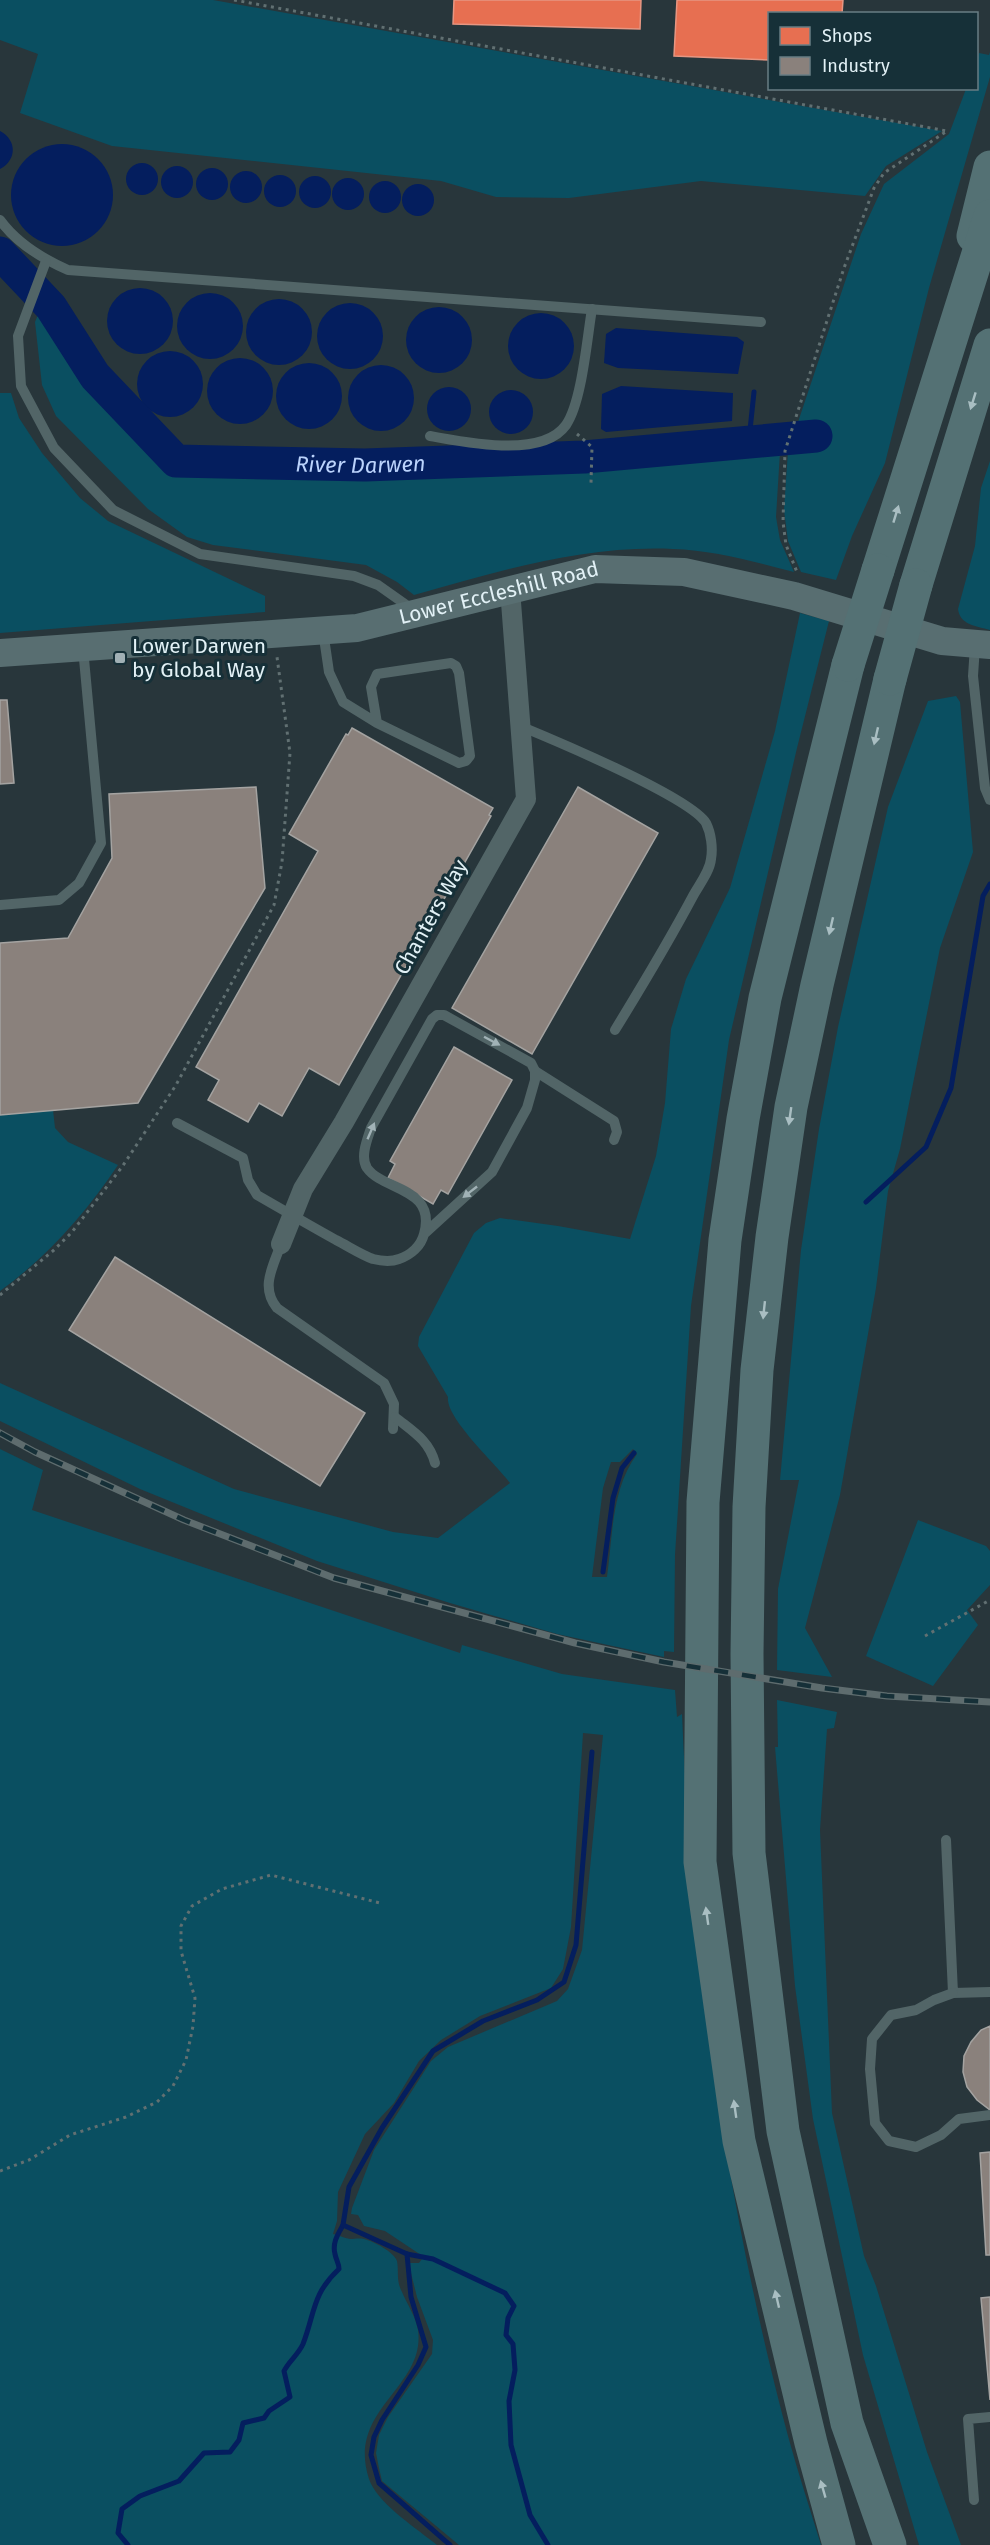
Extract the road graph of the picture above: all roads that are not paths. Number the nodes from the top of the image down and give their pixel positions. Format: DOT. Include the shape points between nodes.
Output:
graph roads {
  1 [pos="990,167"];
  2 [pos="990,216"];
  3 [pos="0,220"];
  4 [pos="46,261"];
  5 [pos="592,309"];
  6 [pos="761,322"];
  7 [pos="990,345"];
  8 [pos="942,369"];
  9 [pos="430,436"];
  10 [pos="510,589"];
  11 [pos="418,613"];
  12 [pos="323,631"];
  13 [pos="982,644"];
  14 [pos="83,647"];
  15 [pos="0,653"];
  16 [pos="377,723"];
  17 [pos="520,726"];
  18 [pos="990,800"];
  19 [pos="0,905"];
  20 [pos="615,1030"];
  21 [pos="535,1071"];
  22 [pos="177,1123"];
  23 [pos="614,1140"];
  24 [pos="293,1216"];
  25 [pos="424,1234"];
  26 [pos="281,1244"];
  27 [pos="395,1417"];
  28 [pos="393,1429"];
  29 [pos="435,1463"];
  30 [pos="946,1840"];
  31 [pos="990,1992"];
  32 [pos="953,1993"];
  33 [pos="990,2115"];
  34 [pos="990,2417"];
  35 [pos="974,2499"];
  36 [pos="839,2545"];
  37 [pos="890,2545"];
  1 -- 8 [label="highway"];
  2 -- 8 [label="highway"];
  3 -- 4 [label="lane"];
  4 -- 5 [label="lane" via="68,270"];
  4 -- 11 [label="lane" via="18,336 21,386 54,448 113,510 200,554 354,576 378,585"];
  5 -- 6 [label="lane"];
  5 -- 9 [label="lane" via="575,405 566,425 553,437 525,445 483,445"];
  7 -- 37 [label="highway, one-way, bridge" via="890,679 791,1107 757,1370 749,1507 749,1853 783,2131 847,2423"];
  36 -- 8 [label="highway, one-way, bridge" via="739,2141 700,1862 703,1502 725,1240 765,998 848,665"];
  10 -- 11 [label="street, Lower Eccleshill Road"];
  10 -- 13 [label="street, Lower Eccleshill Road" via="595,569 684,572 794,596 942,641"];
  10 -- 17 [label="street, Chanters Way"];
  11 -- 12 [label="street, Lower Eccleshill Road" via="357,628"];
  12 -- 14 [label="street, Lower Eccleshill Road"];
  12 -- 16 [label="lane" via="329,672 343,702"];
  13 -- 18 [label="lane" via="974,676"];
  14 -- 15 [label="street, Lower Eccleshill Road"];
  14 -- 19 [label="lane" via="101,843 79,883 59,900"];
  16 -- 16 [label="lane" via="371,687 377,674 451,663 459,673 470,756 459,763"];
  17 -- 20 [label="lane" via="579,750 697,813 712,842 711,861"];
  17 -- 24 [label="street, Chanters Way" via="526,799 303,1189"];
  21 -- 23 [label="lane" via="614,1120"];
  21 -- 25 [label="lane, one-way" via="527,1108 492,1172"];
  25 -- 21 [label="lane, one-way" via="422,1208 415,1197 373,1173 366,1167 364,1157 370,1128 432,1019 437,1015 450,1018 520,1056"];
  22 -- 24 [label="lane" via="243,1158 257,1195"];
  24 -- 25 [label="lane" via="362,1254 384,1261 409,1255"];
  24 -- 26 [label="street, Chanters Way"];
  26 -- 27 [label="lane" via="268,1278 270,1299 276,1308 384,1383"];
  27 -- 28 [label="lane"];
  27 -- 29 [label="lane" via="432,1450"];
  30 -- 32 [label="lane"];
  31 -- 32 [label="lane"];
  32 -- 33 [label="lane" via="916,2010 891,2015 872,2038 870,2069 875,2122 889,2141 916,2147 941,2135 959,2118"];
  34 -- 35 [label="lane" via="968,2419"];
}
